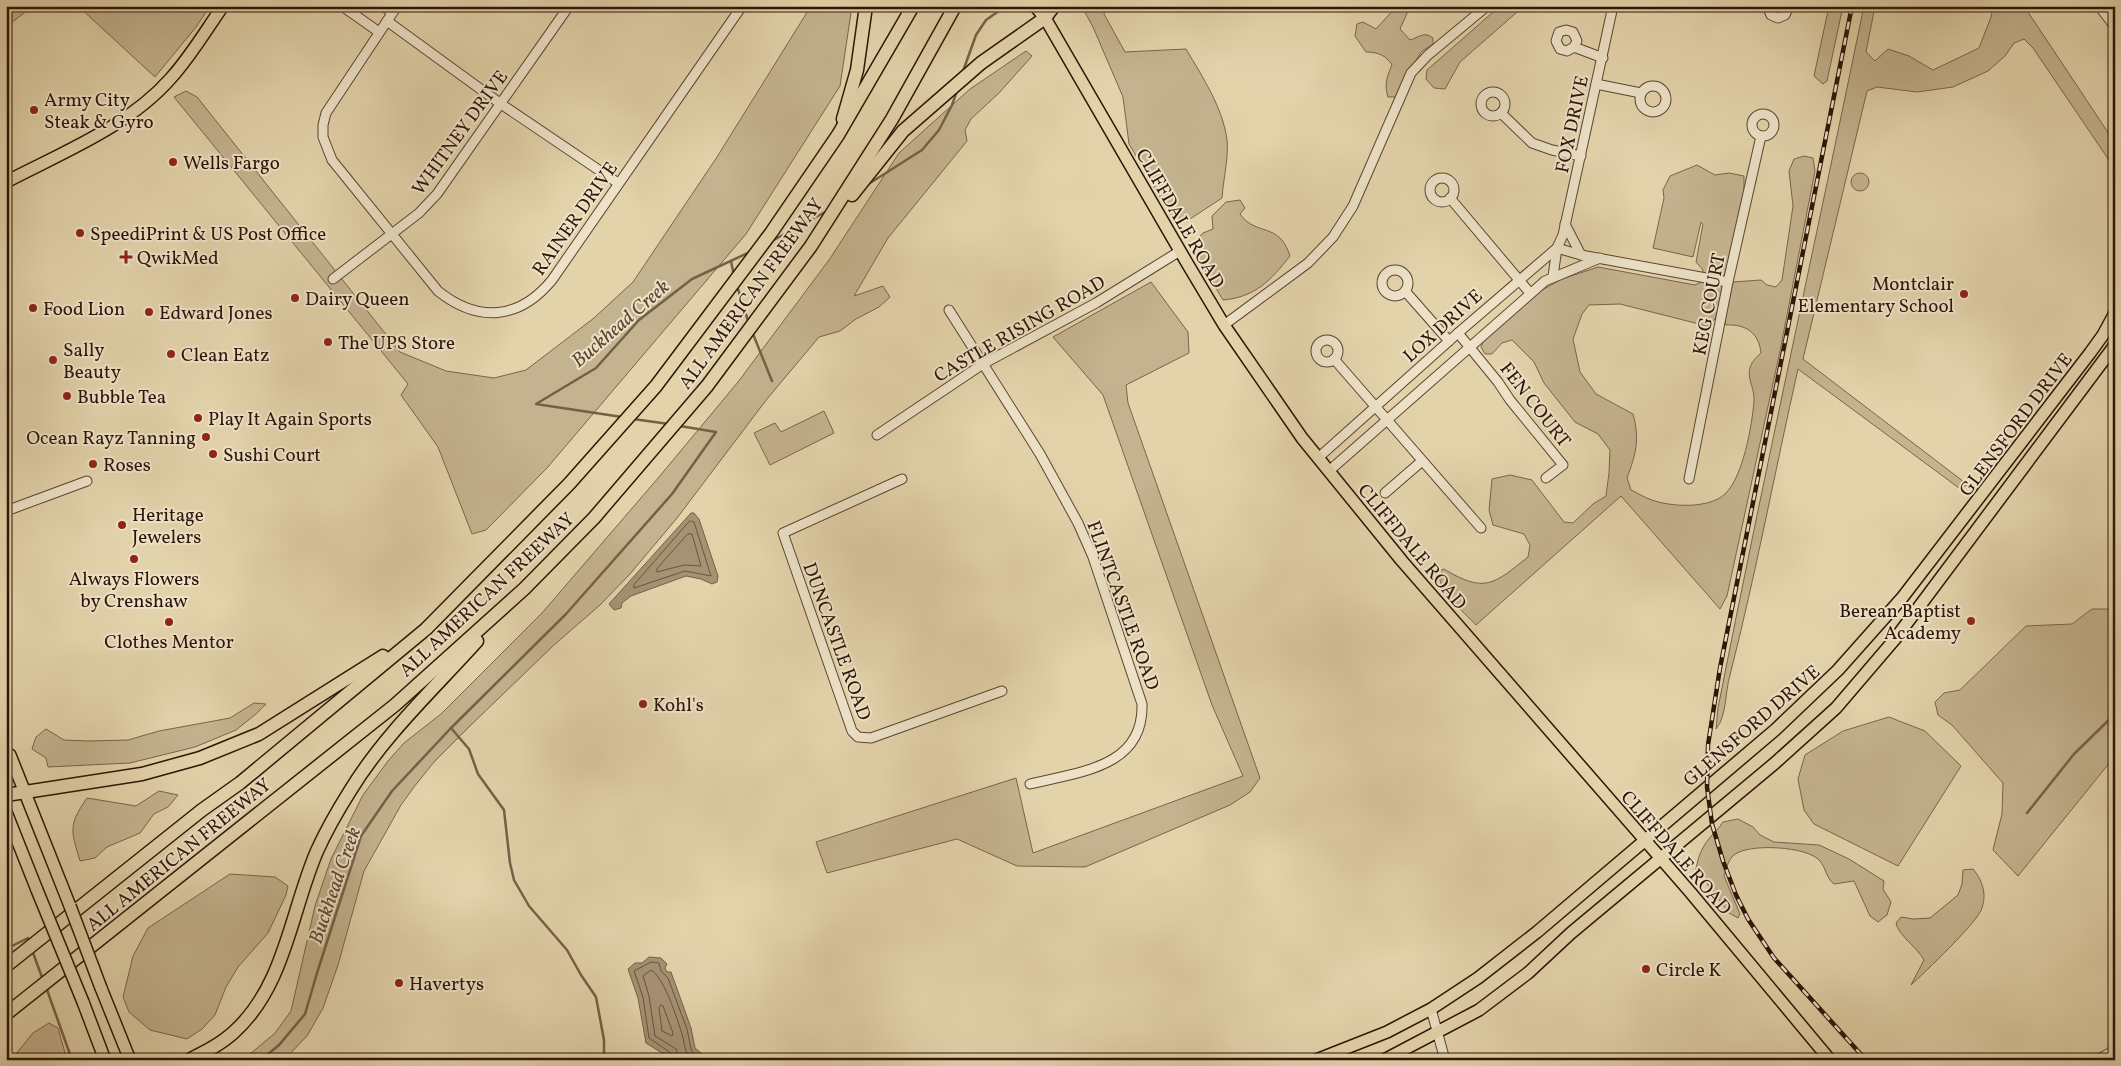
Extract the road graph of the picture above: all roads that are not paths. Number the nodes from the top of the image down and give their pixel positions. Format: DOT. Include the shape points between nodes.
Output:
graph roads {
  1 [pos="222,6"];
  2 [pos="342,6"];
  3 [pos="383,6"];
  4 [pos="569,6"];
  5 [pos="742,6"];
  6 [pos="866,6"];
  7 [pos="914,6"];
  8 [pos="955,6"];
  9 [pos="1035,6"];
  10 [pos="1054,6"];
  11 [pos="1486,6"];
  12 [pos="1613,6"];
  13 [pos="1766,6"];
  14 [pos="1789,6"];
  15 [pos="2100,6"];
  16 [pos="392,13"];
  17 [pos="1044,18"];
  18 [pos="2115,27"];
  19 [pos="379,32"];
  20 [pos="1574,47"];
  21 [pos="1603,58"];
  22 [pos="1596,84"];
  23 [pos="1641,94"];
  24 [pos="500,104"];
  25 [pos="1501,113"];
  26 [pos="838,135"];
  27 [pos="1761,136"];
  28 [pos="1581,156"];
  29 [pos="6,182"];
  30 [pos="618,183"];
  31 [pos="1450,198"];
  32 [pos="1566,224"];
  33 [pos="391,234"];
  34 [pos="811,246"];
  35 [pos="1557,248"];
  36 [pos="1180,251"];
  37 [pos="1582,255"];
  38 [pos="1600,258"];
  39 [pos="1553,276"];
  40 [pos="333,279"];
  41 [pos="1519,279"];
  42 [pos="1728,282"];
  43 [pos="1404,291"];
  44 [pos="1530,293"];
  45 [pos="949,310"];
  46 [pos="2115,313"];
  47 [pos="1224,325"];
  48 [pos="1458,333"];
  49 [pos="1449,341"];
  50 [pos="2115,345"];
  51 [pos="1470,346"];
  52 [pos="1334,359"];
  53 [pos="983,364"];
  54 [pos="1375,407"];
  55 [pos="1386,419"];
  56 [pos="877,435"];
  57 [pos="1318,458"];
  58 [pos="1422,461"];
  59 [pos="1329,471"];
  60 [pos="1546,478"];
  61 [pos="902,479"];
  62 [pos="1689,479"];
  63 [pos="87,481"];
  64 [pos="1385,493"];
  65 [pos="6,511"];
  66 [pos="1481,528"];
  67 [pos="524,590"];
  68 [pos="426,629"];
  69 [pos="1002,691"];
  70 [pos="6,753"];
  71 [pos="1030,784"];
  72 [pos="24,791"];
  73 [pos="6,795"];
  74 [pos="6,812"];
  75 [pos="1645,840"];
  76 [pos="1660,858"];
  77 [pos="6,966"];
  78 [pos="1431,1009"];
  79 [pos="6,1014"];
  80 [pos="1437,1033"];
  81 [pos="2115,1050"];
  82 [pos="105,1060"];
  83 [pos="130,1060"];
  84 [pos="189,1060"];
  85 [pos="1316,1060"];
  86 [pos="1384,1060"];
  87 [pos="1445,1060"];
  88 [pos="1830,1060"];
  89 [pos="2097,1060"];
  1 -- 29 [label="main road" via="182,66 148,100 108,129"];
  2 -- 19 [label="street"];
  3 -- 16 [label="street"];
  4 -- 24 [label="street, WHITNEY DRIVE"];
  5 -- 30 [label="street, RAINER DRIVE"];
  6 -- 26 [label="highway" via="857,70"];
  7 -- 26 [label="highway, ALL AMERICAN FREEWAY"];
  8 -- 34 [label="highway, ALL AMERICAN FREEWAY" via="892,119"];
  9 -- 17 [label="main road, CLIFFDALE ROAD"];
  10 -- 17 [label="highway"];
  11 -- 47 [label="street" via="1411,73 1353,206 1333,237 1308,263"];
  12 -- 21 [label="street, FOX DRIVE"];
  13 -- 14 [label="street" via="1771,15 1778,18 1785,15"];
  15 -- 18 [label="street"];
  16 -- 19 [label="street, RAINER DRIVE"];
  16 -- 24 [label="street"];
  17 -- 34 [label="highway" via="981,63 903,131"];
  17 -- 36 [label="main road, CLIFFDALE ROAD"];
  19 -- 33 [label="street, RAINER DRIVE" via="331,102 322,131 332,160"];
  20 -- 21 [label="street"];
  21 -- 22 [label="street, FOX DRIVE"];
  22 -- 23 [label="street"];
  22 -- 28 [label="street, FOX DRIVE"];
  24 -- 30 [label="street"];
  24 -- 33 [label="street, WHITNEY DRIVE" via="437,194 419,213"];
  25 -- 28 [label="street" via="1532,143"];
  26 -- 68 [label="highway, ALL AMERICAN FREEWAY" via="771,233 656,386 569,484"];
  27 -- 42 [label="street, KEG COURT"];
  28 -- 32 [label="street, FOX DRIVE"];
  30 -- 33 [label="street, RAINER DRIVE" via="543,291 529,303 507,312 482,313 448,300"];
  31 -- 41 [label="street"];
  32 -- 35 [label="street, FOX DRIVE"];
  32 -- 37 [label="street"];
  33 -- 40 [label="street, WHITNEY DRIVE"];
  34 -- 67 [label="highway, ALL AMERICAN FREEWAY" via="672,428 594,518"];
  35 -- 37 [label="street"];
  35 -- 39 [label="street, FOX DRIVE"];
  35 -- 41 [label="street, LOX DRIVE"];
  36 -- 47 [label="main road, CLIFFDALE ROAD"];
  36 -- 53 [label="street, CASTLE RISING ROAD" via="1096,303"];
  37 -- 38 [label="street"];
  38 -- 39 [label="street, LOX DRIVE"];
  38 -- 42 [label="street"];
  39 -- 44 [label="street, LOX DRIVE"];
  41 -- 44 [label="street"];
  41 -- 48 [label="street, LOX DRIVE"];
  42 -- 62 [label="street, KEG COURT"];
  43 -- 49 [label="street"];
  44 -- 51 [label="street, LOX DRIVE"];
  45 -- 53 [label="street, FLINTCASTLE ROAD"];
  46 -- 75 [label="main road, GLENSFORD DRIVE" via="2090,353 1975,506 1860,648 1775,730"];
  47 -- 57 [label="main road, CLIFFDALE ROAD"];
  48 -- 49 [label="street, LOX DRIVE"];
  48 -- 51 [label="street"];
  49 -- 54 [label="street, LOX DRIVE"];
  50 -- 76 [label="main road, GLENSFORD DRIVE" via="1895,640 1857,686 1782,757"];
  51 -- 55 [label="street, LOX DRIVE"];
  51 -- 60 [label="street, FEN COURT" via="1563,464"];
  52 -- 54 [label="street"];
  53 -- 56 [label="street, CASTLE RISING ROAD"];
  53 -- 71 [label="street, FLINTCASTLE ROAD" via="1045,462 1078,523 1093,557 1142,704 1143,716 1134,739 1123,753 1099,767"];
  54 -- 55 [label="street"];
  54 -- 57 [label="street, LOX DRIVE"];
  55 -- 58 [label="street"];
  55 -- 59 [label="street, LOX DRIVE"];
  57 -- 59 [label="main road, CLIFFDALE ROAD"];
  58 -- 64 [label="street"];
  58 -- 66 [label="street"];
  59 -- 75 [label="main road, CLIFFDALE ROAD" via="1402,562"];
  61 -- 69 [label="street, DUNCASTLE ROAD" via="783,533 852,731 858,737 871,738"];
  63 -- 65 [label="street"];
  67 -- 79 [label="highway, ALL AMERICAN FREEWAY" via="395,705"];
  67 -- 84 [label="highway" via="368,762 317,851 272,980 261,1001 234,1032"];
  68 -- 72 [label="highway" via="259,734 200,758 142,774"];
  68 -- 77 [label="highway, ALL AMERICAN FREEWAY" via="240,783"];
  70 -- 72 [label="main road" via="10,755"];
  72 -- 73 [label="highway"];
  72 -- 83 [label="main road, bridge"];
  74 -- 82 [label="main road, bridge"];
  75 -- 76 [label="main road, CLIFFDALE ROAD"];
  75 -- 78 [label="main road, GLENSFORD DRIVE" via="1538,932"];
  76 -- 80 [label="main road, GLENSFORD DRIVE" via="1528,973 1479,1010"];
  76 -- 88 [label="main road, CLIFFDALE ROAD"];
  78 -- 80 [label="street"];
  78 -- 85 [label="main road, GLENSFORD DRIVE" via="1387,1032"];
  80 -- 86 [label="main road, GLENSFORD DRIVE"];
  80 -- 87 [label="street"];
  81 -- 89 [label="street"];
}
